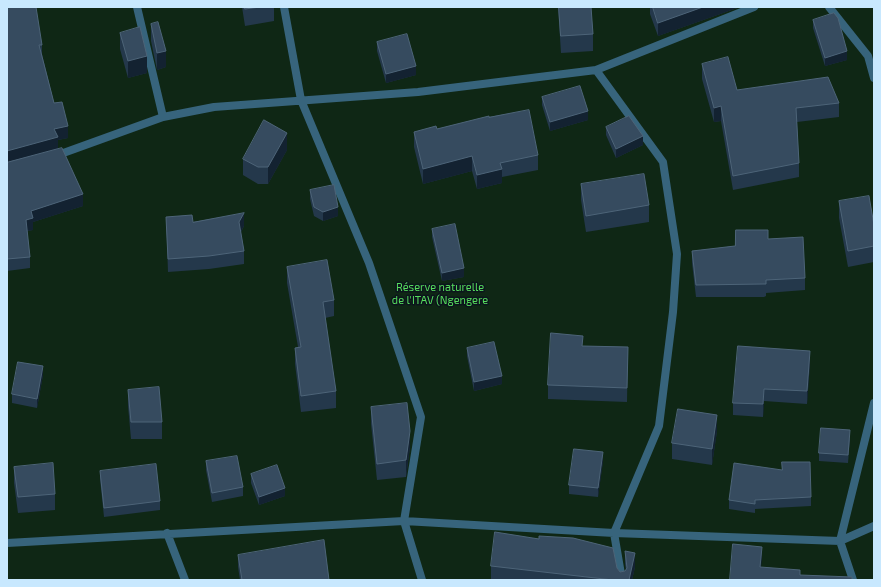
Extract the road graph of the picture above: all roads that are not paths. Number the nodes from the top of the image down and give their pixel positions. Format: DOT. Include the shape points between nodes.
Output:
graph roads {
  1 [pos="137,7"];
  2 [pos="284,7"];
  3 [pos="754,7"];
  4 [pos="829,7"];
  5 [pos="871,56"];
  6 [pos="596,70"];
  7 [pos="874,78"];
  8 [pos="301,100"];
  9 [pos="163,117"];
  10 [pos="45,158"];
  11 [pos="874,403"];
  12 [pos="404,521"];
  13 [pos="874,526"];
  14 [pos="166,533"];
  15 [pos="614,533"];
  16 [pos="840,541"];
  17 [pos="7,543"];
  18 [pos="185,580"];
  19 [pos="422,580"];
  20 [pos="622,580"];
  21 [pos="853,580"];
  1 -- 9 [label="street"];
  2 -- 8 [label="street"];
  3 -- 6 [label="street"];
  4 -- 5 [label="street"];
  5 -- 7 [label="street"];
  6 -- 8 [label="street" via="418,92"];
  6 -- 15 [label="street" via="663,162 677,254 673,312 659,426"];
  8 -- 9 [label="street" via="214,107"];
  8 -- 12 [label="street" via="369,263 421,417"];
  9 -- 10 [label="street"];
  11 -- 16 [label="street"];
  12 -- 14 [label="street"];
  12 -- 15 [label="street"];
  12 -- 19 [label="street"];
  13 -- 16 [label="street"];
  14 -- 17 [label="street"];
  14 -- 18 [label="street"];
  15 -- 16 [label="street"];
  15 -- 20 [label="street"];
  16 -- 21 [label="street"];
}
